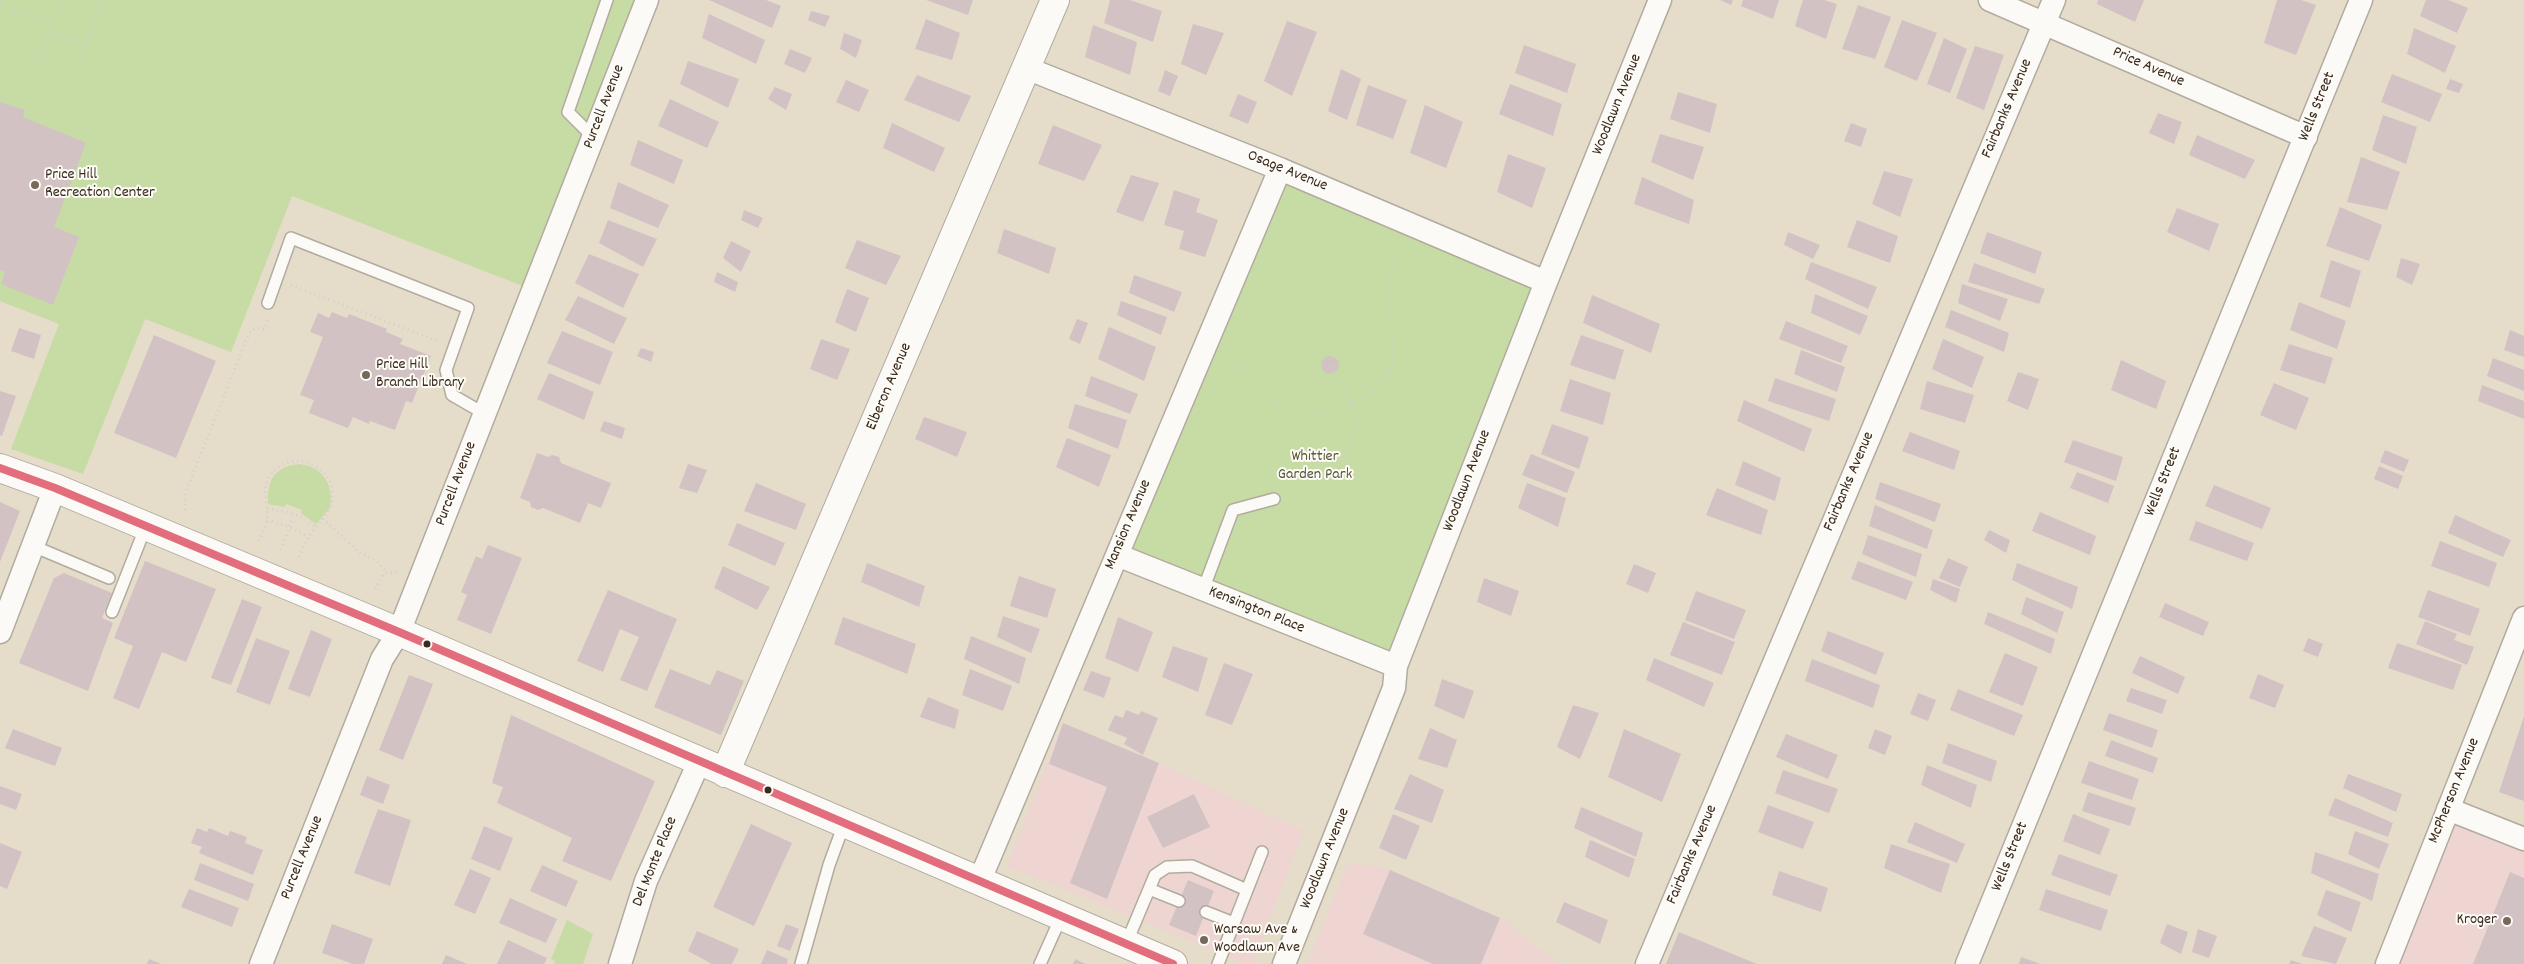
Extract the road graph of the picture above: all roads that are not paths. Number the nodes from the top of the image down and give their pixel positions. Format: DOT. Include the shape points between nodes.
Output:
graph roads {
  1 [pos="608,0"];
  2 [pos="647,0"];
  3 [pos="1055,0"];
  4 [pos="1660,0"];
  5 [pos="1990,0"];
  6 [pos="2054,0"];
  7 [pos="2361,0"];
  8 [pos="2045,22"];
  9 [pos="1026,68"];
  10 [pos="593,137"];
  11 [pos="2306,137"];
  12 [pos="1280,169"];
  13 [pos="1546,282"];
  14 [pos="268,303"];
  15 [pos="485,414"];
  16 [pos="0,468"];
  17 [pos="56,488"];
  18 [pos="1274,499"];
  19 [pos="146,526"];
  20 [pos="33,546"];
  21 [pos="1117,555"];
  22 [pos="110,578"];
  23 [pos="1203,590"];
  24 [pos="112,612"];
  25 [pos="2524,618"];
  26 [pos="0,632"];
  27 [pos="399,632"];
  28 [pos="1396,666"];
  29 [pos="699,762"];
  30 [pos="725,773"];
  31 [pos="2448,809"];
  32 [pos="844,824"];
  33 [pos="2524,839"];
  34 [pos="1262,852"];
  35 [pos="979,882"];
  36 [pos="1150,889"];
  37 [pos="1247,890"];
  38 [pos="1179,901"];
  39 [pos="1206,912"];
  40 [pos="1061,917"];
  41 [pos="1234,923"];
  42 [pos="1126,944"];
  43 [pos="261,964"];
  44 [pos="620,964"];
  45 [pos="802,964"];
  46 [pos="1040,964"];
  47 [pos="1173,964"];
  48 [pos="1218,964"];
  49 [pos="1284,964"];
  50 [pos="1647,964"];
  51 [pos="1967,964"];
  52 [pos="2387,964"];
  1 -- 10 [label="lane" via="568,112"];
  2 -- 10 [label="street, Purcell Avenue"];
  3 -- 9 [label="main road, Elberon Avenue"];
  4 -- 13 [label="street, Woodlawn Avenue"];
  5 -- 8 [label="street, Price Avenue"];
  6 -- 8 [label="street, Fairbanks Avenue"];
  7 -- 11 [label="street, Wells Street"];
  8 -- 11 [label="street, Price Avenue"];
  8 -- 50 [label="street, Fairbanks Avenue"];
  9 -- 12 [label="street, Osage Avenue"];
  9 -- 30 [label="main road, Elberon Avenue"];
  10 -- 15 [label="street, Purcell Avenue"];
  11 -- 51 [label="street, Wells Street"];
  12 -- 13 [label="street, Osage Avenue"];
  12 -- 21 [label="street, Mansion Avenue"];
  13 -- 28 [label="street, Woodlawn Avenue"];
  14 -- 15 [label="lane" via="291,238 468,308 446,370 452,395"];
  15 -- 27 [label="street, Purcell Avenue"];
  16 -- 17 [label="main road"];
  17 -- 19 [label="main road"];
  17 -- 20 [label="street"];
  18 -- 23 [label="lane" via="1233,510"];
  19 -- 24 [label="lane"];
  19 -- 27 [label="main road"];
  20 -- 22 [label="lane"];
  20 -- 26 [label="street"];
  21 -- 23 [label="street, Kensington Place"];
  21 -- 35 [label="street, Mansion Avenue"];
  23 -- 28 [label="street, Kensington Place"];
  25 -- 31 [label="street, McPherson Avenue"];
  27 -- 29 [label="main road"];
  27 -- 43 [label="street, Purcell Avenue" via="382,659"];
  28 -- 49 [label="street, Woodlawn Avenue" via="1394,688"];
  29 -- 30 [label="main road"];
  29 -- 44 [label="street, Del Monte Place" via="646,881"];
  30 -- 32 [label="main road"];
  31 -- 33 [label="street"];
  31 -- 52 [label="street, McPherson Avenue"];
  32 -- 35 [label="main road"];
  32 -- 45 [label="lane" via="829,864"];
  34 -- 37 [label="lane"];
  35 -- 40 [label="main road"];
  36 -- 37 [label="lane" via="1155,875 1167,867 1190,866"];
  36 -- 38 [label="lane"];
  36 -- 42 [label="lane"];
  37 -- 41 [label="lane"];
  39 -- 41 [label="lane"];
  40 -- 42 [label="main road"];
  40 -- 46 [label="lane"];
  41 -- 48 [label="lane"];
  42 -- 47 [label="main road"];
}
